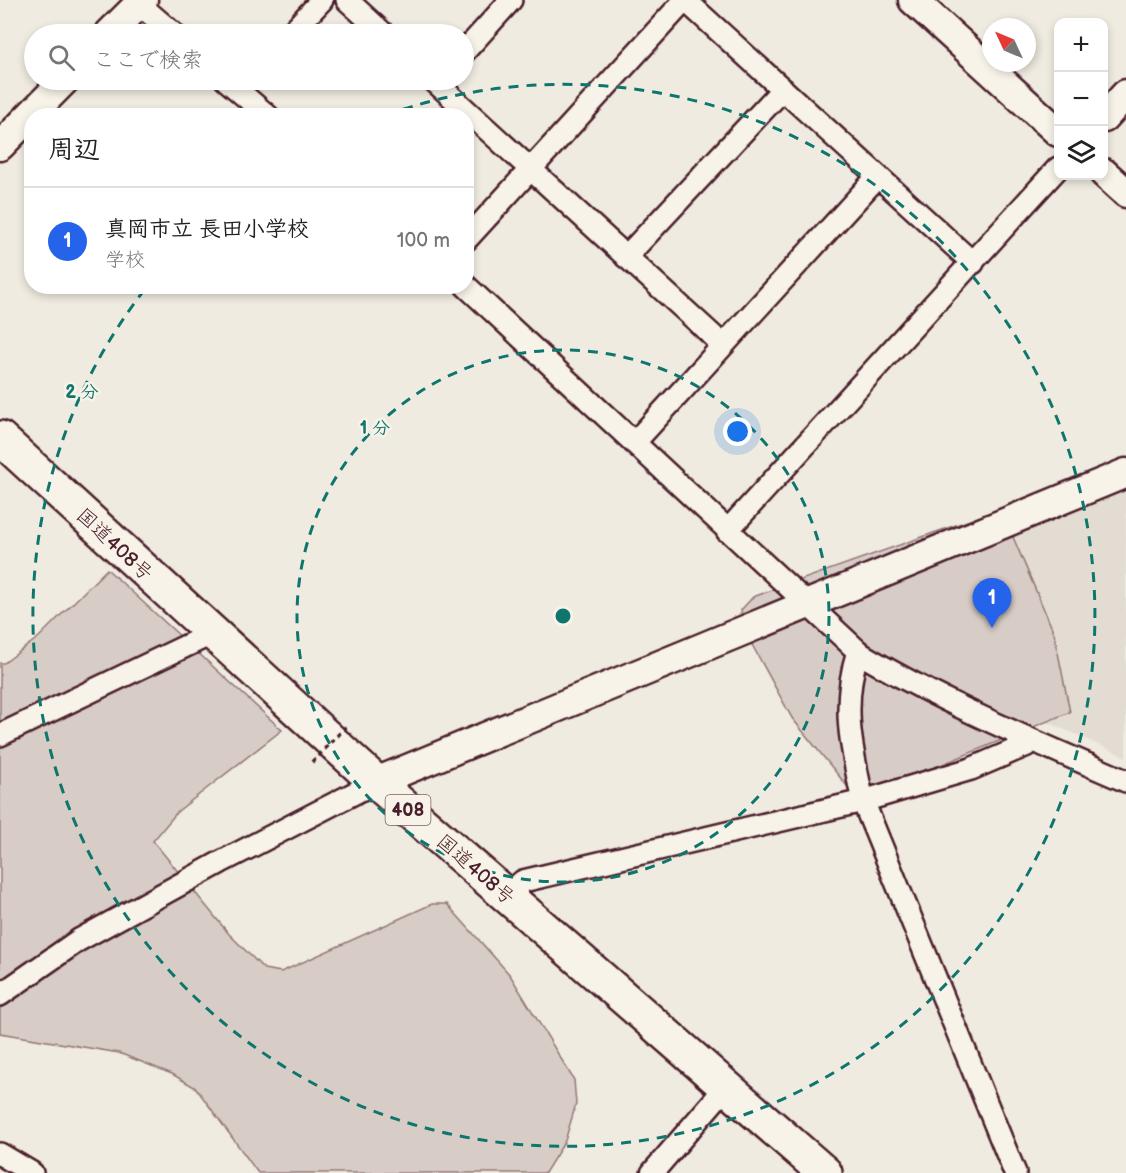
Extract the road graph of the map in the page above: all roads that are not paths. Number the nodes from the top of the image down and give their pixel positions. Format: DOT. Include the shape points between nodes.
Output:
graph roads {
  1 [pos="322,0"];
  2 [pos="346,0"];
  3 [pos="511,0"];
  4 [pos="685,0"];
  5 [pos="913,0"];
  6 [pos="139,1"];
  7 [pos="118,24"];
  8 [pos="163,24"];
  9 [pos="299,24"];
  10 [pos="373,24"];
  11 [pos="474,41"];
  12 [pos="783,89"];
  13 [pos="55,90"];
  14 [pos="244,90"];
  15 [pos="447,90"];
  16 [pos="1126,94"];
  17 [pos="37,108"];
  18 [pos="261,108"];
  19 [pos="466,108"];
  20 [pos="1108,114"];
  21 [pos="474,116"];
  22 [pos="24,122"];
  23 [pos="1054,127"];
  24 [pos="0,146"];
  25 [pos="531,169"];
  26 [pos="1054,174"];
  27 [pos="878,176"];
  28 [pos="1108,177"];
  29 [pos="1126,193"];
  30 [pos="474,231"];
  31 [pos="626,257"];
  32 [pos="973,263"];
  33 [pos="474,293"];
  34 [pos="723,345"];
  35 [pos="0,438"];
  36 [pos="634,443"];
  37 [pos="1126,473"];
  38 [pos="727,531"];
  39 [pos="806,605"];
  40 [pos="213,633"];
  41 [pos="858,651"];
  42 [pos="0,735"];
  43 [pos="1031,740"];
  44 [pos="376,782"];
  45 [pos="1126,782"];
  46 [pos="863,801"];
  47 [pos="507,895"];
  48 [pos="0,995"];
  49 [pos="726,1088"];
  50 [pos="0,1154"];
  51 [pos="32,1173"];
  52 [pos="652,1173"];
  53 [pos="825,1173"];
  54 [pos="1015,1173"];
  1 -- 9 [label="street"];
  2 -- 10 [label="street"];
  3 -- 11 [label="street"];
  4 -- 12 [label="street"];
  4 -- 25 [label="street"];
  5 -- 23 [label="street"];
  6 -- 7 [label="street"];
  6 -- 8 [label="street"];
  12 -- 27 [label="street"];
  12 -- 31 [label="street"];
  13 -- 17 [label="street"];
  14 -- 18 [label="street"];
  15 -- 19 [label="street"];
  16 -- 20 [label="street"];
  21 -- 25 [label="street"];
  22 -- 24 [label="street"];
  25 -- 30 [label="street"];
  25 -- 31 [label="street"];
  26 -- 32 [label="street"];
  27 -- 32 [label="street"];
  27 -- 34 [label="street"];
  28 -- 29 [label="street"];
  31 -- 34 [label="street"];
  32 -- 38 [label="street"];
  33 -- 36 [label="street"];
  34 -- 36 [label="street"];
  35 -- 40 [label="highway, 国道408号 / 408"];
  36 -- 38 [label="street"];
  37 -- 39 [label="street"];
  38 -- 39 [label="street"];
  39 -- 41 [label="street"];
  39 -- 44 [label="street"];
  40 -- 42 [label="street"];
  40 -- 44 [label="highway, 国道408号 / 408"];
  41 -- 43 [label="street" via="907,681"];
  41 -- 46 [label="street" via="849,680 847,705"];
  43 -- 45 [label="street"];
  43 -- 46 [label="street" via="971,769"];
  44 -- 47 [label="highway, 国道408号 / 408"];
  44 -- 48 [label="street" via="79,940"];
  46 -- 47 [label="street" via="523,881"];
  46 -- 54 [label="street"];
  47 -- 49 [label="highway, 国道408号 / 408"];
  49 -- 52 [label="street"];
  49 -- 53 [label="highway, 国道408号 / 408"];
  50 -- 51 [label="street"];
}
